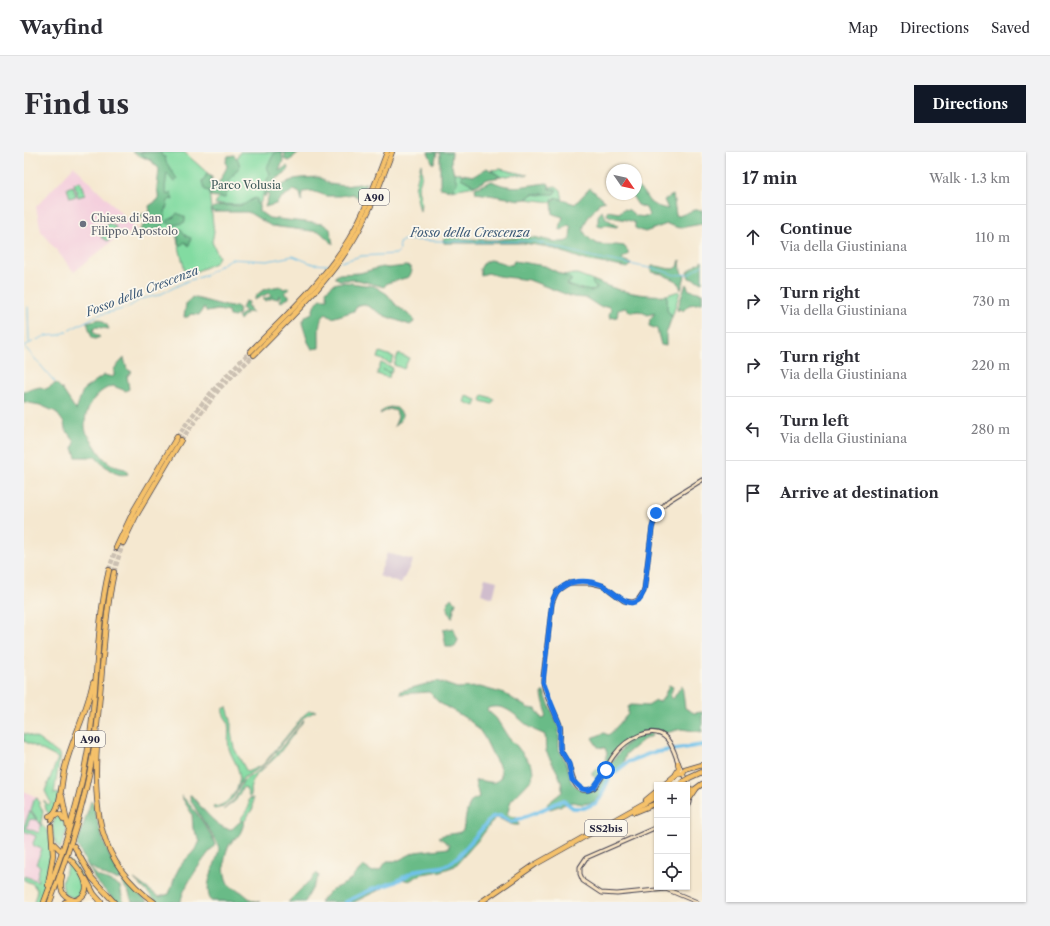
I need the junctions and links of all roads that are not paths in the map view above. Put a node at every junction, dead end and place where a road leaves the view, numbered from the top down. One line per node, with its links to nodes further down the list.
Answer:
1 (387, 152): 3 (highway, A90)
2 (392, 152): 3 (highway, A90)
3 (351, 239): 4 (highway, A90)
4 (252, 353)
5 (702, 480): 10 (street)
6 (123, 543): 7 (highway)
7 (116, 548)
8 (97, 663): 9 (highway, A90); 15 (highway); 38 (highway, A90)
9 (100, 692): 34 (highway, A90); 43 (highway)
10 (678, 762): 12 (highway); 14 (street); 16 (highway)
11 (702, 765): 12 (highway)
12 (688, 769): 14 (highway)
13 (702, 773): 18 (highway, bridge)
14 (683, 774): 16 (highway); 19 (street)
15 (63, 775): 15 (highway)
16 (676, 775): 17 (highway)
17 (668, 782)
18 (685, 782)
19 (686, 782)
20 (702, 784): 21 (highway)
21 (696, 788): 22 (highway); 24 (highway)
22 (690, 791)
23 (654, 794): 28 (highway)
24 (690, 797)
25 (654, 798): 28 (highway, SS2bis)
26 (654, 801): 28 (highway, SS2bis)
27 (654, 804): 28 (highway)
28 (636, 810): 35 (highway, SS2bis)
29 (49, 826): 31 (highway)
30 (654, 828): 46 (street)
31 (53, 843): 33 (highway); 38 (highway)
32 (74, 846): 42 (highway)
33 (60, 850)
34 (69, 857): 36 (highway); 37 (highway); 39 (highway, A90)
35 (538, 864): 44 (highway, SS2bis); 45 (highway, SS2bis)
36 (80, 872): 37 (highway); 41 (highway)
37 (73, 900): 40 (highway)
38 (43, 902)
39 (50, 902)
40 (65, 902)
41 (101, 902)
42 (114, 902)
43 (154, 902)
44 (481, 902)
45 (486, 902)
46 (697, 902)

